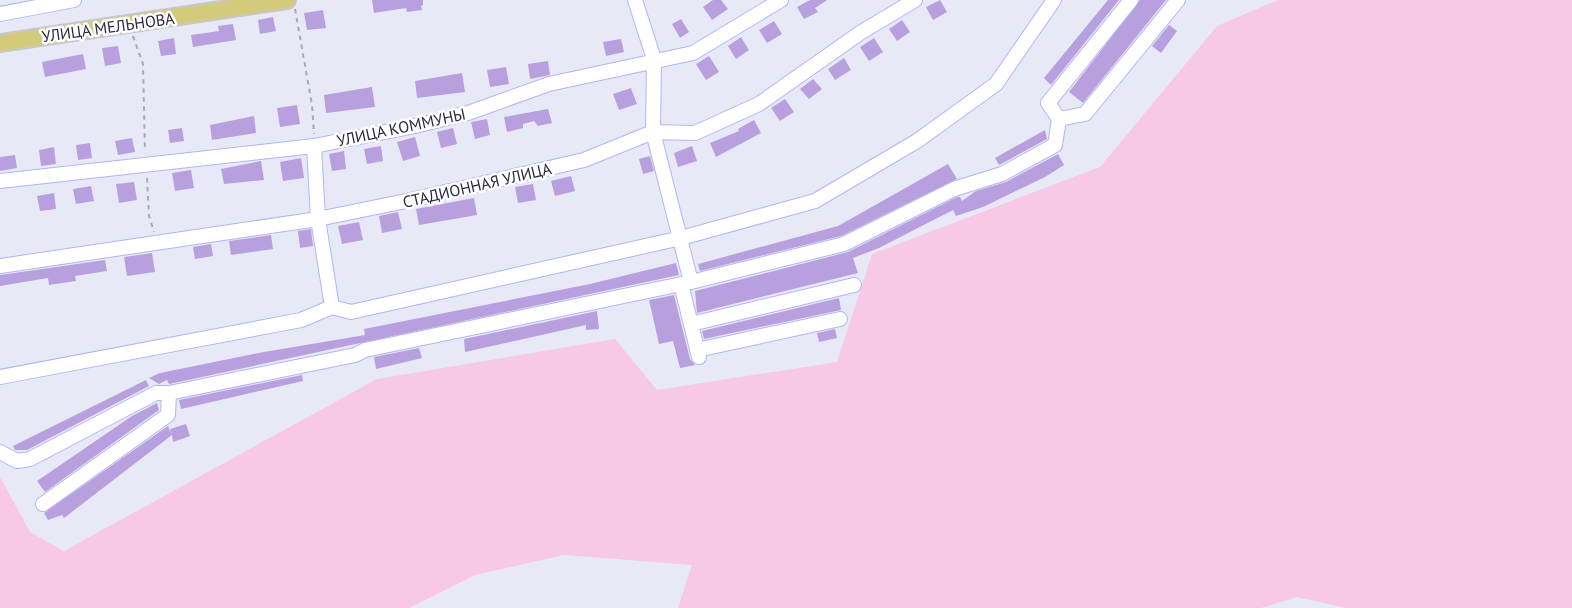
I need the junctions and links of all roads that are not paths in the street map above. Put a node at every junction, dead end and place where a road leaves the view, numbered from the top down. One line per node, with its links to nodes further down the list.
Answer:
1 (74, 0): 10 (street)
2 (287, 0): 9 (main road, УЛИЦА МЕЛЬНОВА)
3 (635, 0): 12 (street)
4 (781, 0): 12 (street, УЛИЦА КОММУНЫ)
5 (915, 0): 14 (street, СТАДИОННАЯ УЛИЦА)
6 (1054, 0): 18 (street)
7 (1131, 0): 13 (street)
8 (1178, 0): 13 (street)
9 (267, 2): 11 (main road, УЛИЦА МЕЛЬНОВА)
10 (0, 14)
11 (0, 43)
12 (654, 59): 14 (street); 15 (street, УЛИЦА КОММУНЫ)
13 (1059, 119): 20 (street)
14 (653, 132): 17 (street, СТАДИОННАЯ УЛИЦА); 18 (street)
15 (314, 146): 16 (street, УЛИЦА КОММУНЫ); 17 (street)
16 (0, 181)
17 (318, 219): 19 (street, СТАДИОННАЯ УЛИЦА); 22 (street)
18 (681, 238): 20 (street); 22 (street)
19 (0, 266)
20 (686, 283): 24 (street); 26 (street)
21 (854, 285): 24 (street)
22 (332, 307): 25 (street)
23 (840, 319): 24 (street)
24 (691, 324)
25 (0, 376)
26 (169, 393): 27 (street); 28 (street)
27 (0, 452)
28 (43, 504)

